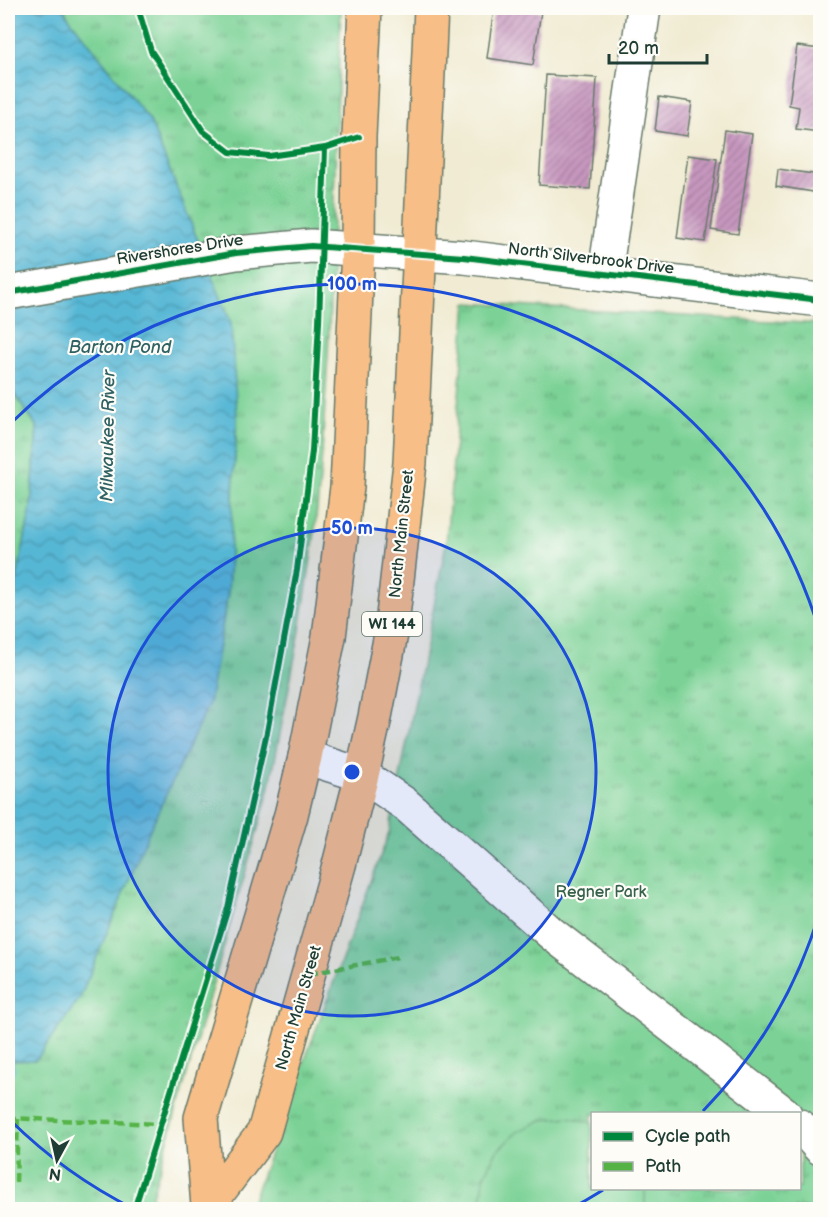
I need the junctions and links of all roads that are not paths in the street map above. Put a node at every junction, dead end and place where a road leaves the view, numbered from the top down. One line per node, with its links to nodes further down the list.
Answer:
1 (365, 8): 4 (main road, North Main Street / WI 144)
2 (431, 8): 5 (main road, North Main Street / WI 144)
3 (644, 8): 6 (street)
4 (358, 249): 5 (street, North Silverbrook Drive); 7 (street, Rivershores Drive); 9 (main road, North Main Street / WI 144)
5 (419, 254): 6 (street, North Silverbrook Drive); 10 (main road, North Main Street / WI 144)
6 (605, 274): 8 (street, North Silverbrook Drive)
7 (8, 293)
8 (820, 300)
9 (305, 758): 10 (street); 14 (main road, North Main Street / WI 144)
10 (362, 775): 11 (street); 14 (main road, North Main Street / WI 144)
11 (784, 1112)
12 (801, 1127): 13 (street)
13 (820, 1148)
14 (207, 1208)

